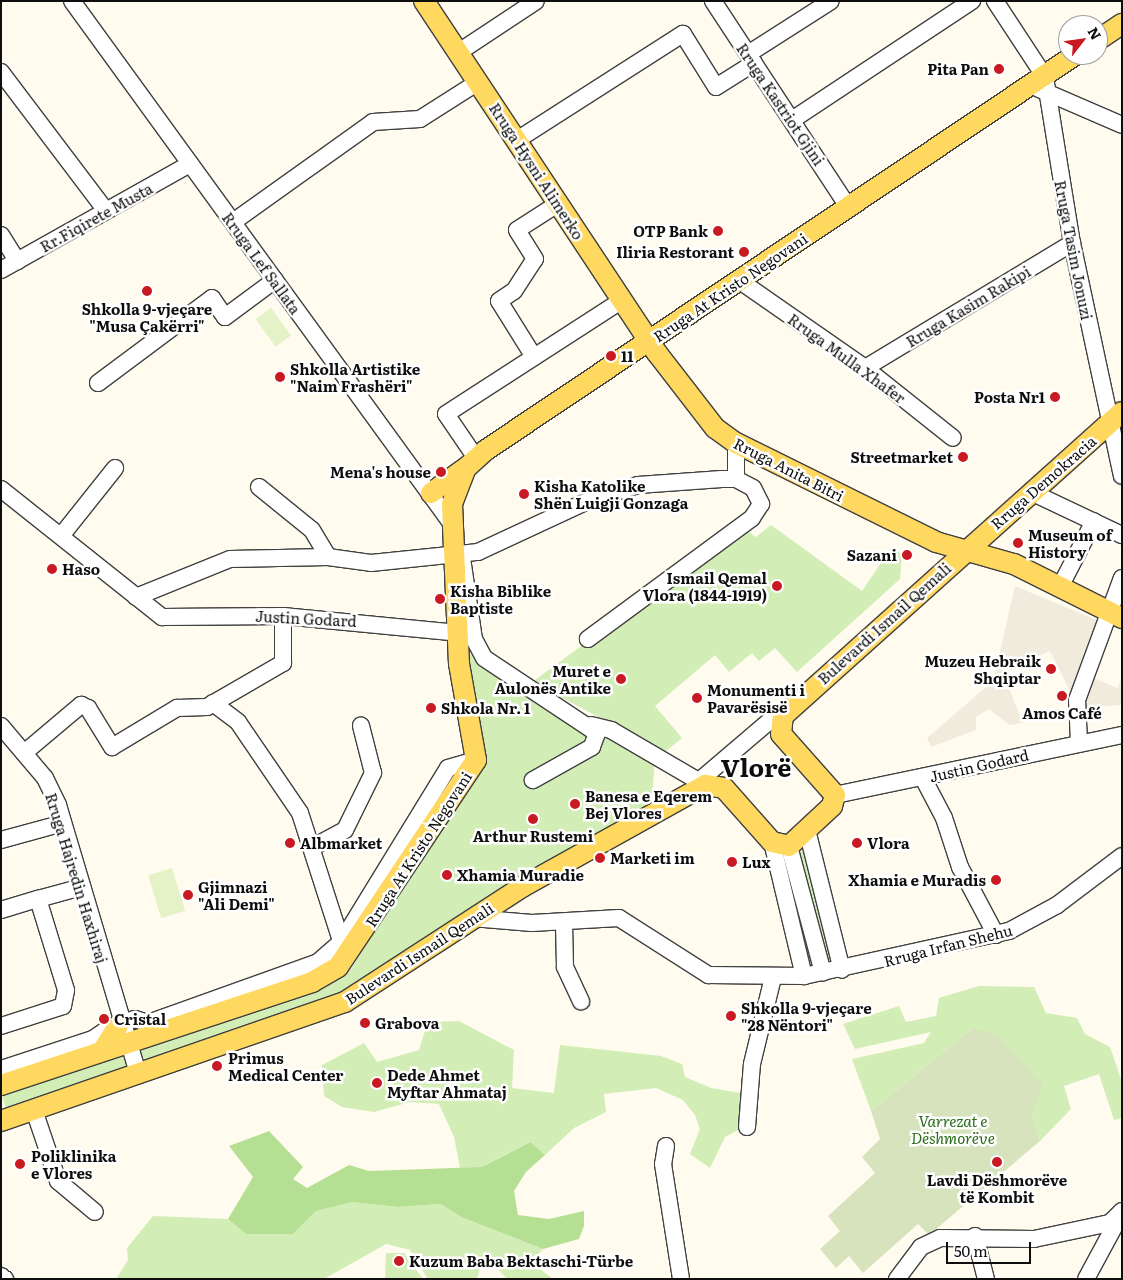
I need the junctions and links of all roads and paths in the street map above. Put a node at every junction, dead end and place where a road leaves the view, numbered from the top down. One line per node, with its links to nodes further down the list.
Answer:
1 (72, 1): 19 (street, Rruga Lef Sallata)
2 (424, 1): 10 (main road, Rruga Hysni Alimerko)
3 (536, 1): 10 (street)
4 (713, 1): 11 (street, Rruga Kastriot Gjini)
5 (830, 1): 11 (street)
6 (972, 1): 16 (street)
7 (995, 1): 15 (street)
8 (1122, 24): 9 (main road)
9 (1108, 33)
10 (459, 52): 14 (main road, Rruga Hysni Alimerko)
11 (751, 59): 16 (street, Rruga Kastriot Gjini); 18 (street)
12 (1064, 65): 15 (main road, Rruga At Kristo Negovani)
13 (1, 72): 22 (street)
14 (478, 82): 18 (main road, Rruga Hysni Alimerko); 23 (street)
15 (1041, 85): 17 (street); 21 (main road, Rruga At Kristo Negovani); 25 (street, Rruga Tasim Jonuzi)
16 (792, 120): 21 (street, Rruga Kastriot Gjini)
17 (1122, 124)
18 (518, 140): 20 (main road, Rruga Hysni Alimerko)
19 (190, 164): 22 (street, Rr.Fiqirete Musta); 23 (street, Rruga Lef Sallata)
20 (559, 203): 30 (main road, Rruga Hysni Alimerko); 32 (street)
21 (849, 208): 29 (main road, Rruga At Kristo Negovani)
22 (106, 211): 26 (street, Rr.Fiqirete Musta)
23 (233, 222): 28 (street, Rruga Lef Sallata)
24 (1, 235): 26 (street)
25 (1072, 243): 33 (street, Rruga Kasim Rakipi); 35 (street, Rruga Tasim Jonuzi)
26 (17, 261): 27 (street, Rr.Fiqirete Musta)
27 (1, 270)
28 (275, 280): 34 (street); 45 (street, Rruga Lef Sallata)
29 (740, 281): 31 (main road, Rruga At Kristo Negovani); 33 (street, Rruga Mulla Xhafer)
30 (622, 300): 31 (main road, Rruga Hysni Alimerko); 32 (street)
31 (649, 342): 37 (main road, Rruga Anita Bitri); 38 (main road, Rruga At Kristo Negovani)
32 (534, 357): 38 (street)
33 (865, 368): 36 (street, Rruga Mulla Xhafer)
34 (98, 383)
35 (1116, 417): 40 (street, Rruga Tasim Jonuzi); 44 (main road, Rruga Demokracia)
36 (952, 438)
37 (736, 443): 41 (street); 50 (main road, Rruga Anita Bitri)
38 (471, 463): 45 (main road); 47 (main road, Rruga At Kristo Negovani)
39 (115, 468): 49 (street)
40 (1122, 476)
41 (736, 479): 52 (street); 59 (street)
42 (259, 487): 51 (street)
43 (1, 488): 49 (street)
44 (1031, 492): 46 (street); 50 (main road, Rruga Demokracia)
45 (431, 493): 47 (street, Rruga Lef Sallata)
46 (1094, 521): 48 (street); 54 (street)
47 (453, 523): 52 (main road, Rruga At Kristo Negovani)
48 (1122, 535)
49 (61, 536): 55 (street)
50 (963, 551): 54 (main road, Rruga Anita Bitri); 61 (main road, Bulevardi Ismail Qemali)
51 (328, 557): 52 (street); 55 (street)
52 (458, 562): 58 (main road, Rruga At Kristo Negovani); 62 (street, Rruga At Kristo Negovani)
53 (1122, 578): 56 (street)
54 (1060, 587): 56 (main road, Rruga Anita Bitri)
55 (136, 597): 57 (street, Justin Godard)
56 (1115, 615): 66 (street)
57 (283, 616): 58 (street, Justin Godard); 60 (street)
58 (458, 633): 84 (main road, Rruga At Kristo Negovani)
59 (588, 639)
60 (213, 703): 67 (street); 76 (street)
61 (778, 717): 70 (street); 71 (main road)
62 (591, 725): 69 (street); 70 (street)
63 (1, 726): 67 (street, Rruga Hajredin Haxhiraj)
64 (361, 726): 76 (street)
65 (1122, 735): 66 (street, Justin Godard)
66 (1079, 742): 68 (street, Justin Godard)
67 (24, 753): 72 (street, Rruga Hajredin Haxhiraj)
68 (923, 778): 71 (street, Justin Godard); 83 (street)
69 (533, 780)
70 (702, 783): 75 (main road); 81 (main road, Bulevardi Ismail Qemali)
71 (836, 795): 73 (main road)
72 (63, 823): 74 (street); 78 (street, Rruga Hajredin Haxhiraj)
73 (807, 830): 75 (main road); 85 (street)
74 (1, 840)
75 (780, 844): 86 (street); 87 (street)
76 (313, 847): 84 (street)
77 (1122, 856): 83 (street, Rruga Irfan Shehu)
78 (82, 887): 79 (street); 91 (street, Rruga Hajredin Haxhiraj)
79 (38, 900): 80 (street); 90 (street)
80 (1, 910)
81 (472, 918): 82 (street, Rruga Irfan Shehu); 93 (main road, Bulevardi Ismail Qemali)
82 (564, 923): 88 (street, Rruga Irfan Shehu); 89 (street)
83 (996, 935): 85 (street, Rruga Irfan Shehu)
84 (344, 950): 91 (street); 91 (main road, Rruga At Kristo Negovani)
85 (842, 970): 86 (street, Rruga Irfan Shehu)
86 (823, 973): 87 (street, Rruga Irfan Shehu)
87 (804, 976): 88 (street, Rruga Irfan Shehu)
88 (773, 977): 97 (street)
89 (581, 1001)
90 (1, 1026)
91 (122, 1032): 92 (street); 93 (street, Rruga Hajredin Haxhiraj); 94 (main road)
92 (1, 1069)
93 (135, 1075): 95 (main road, Bulevardi Ismail Qemali)
94 (1, 1085)
95 (34, 1110): 96 (main road, Bulevardi Ismail Qemali); 99 (street)
96 (1, 1121)
97 (747, 1127)
98 (666, 1146): 104 (street)
99 (95, 1212)
100 (1115, 1225): 101 (street); 107 (street)
101 (975, 1236): 105 (street); 106 (street)
102 (1, 1276): 103 (street)
103 (4, 1279)
104 (681, 1279)
105 (897, 1279)
106 (986, 1279)
107 (1086, 1279)

